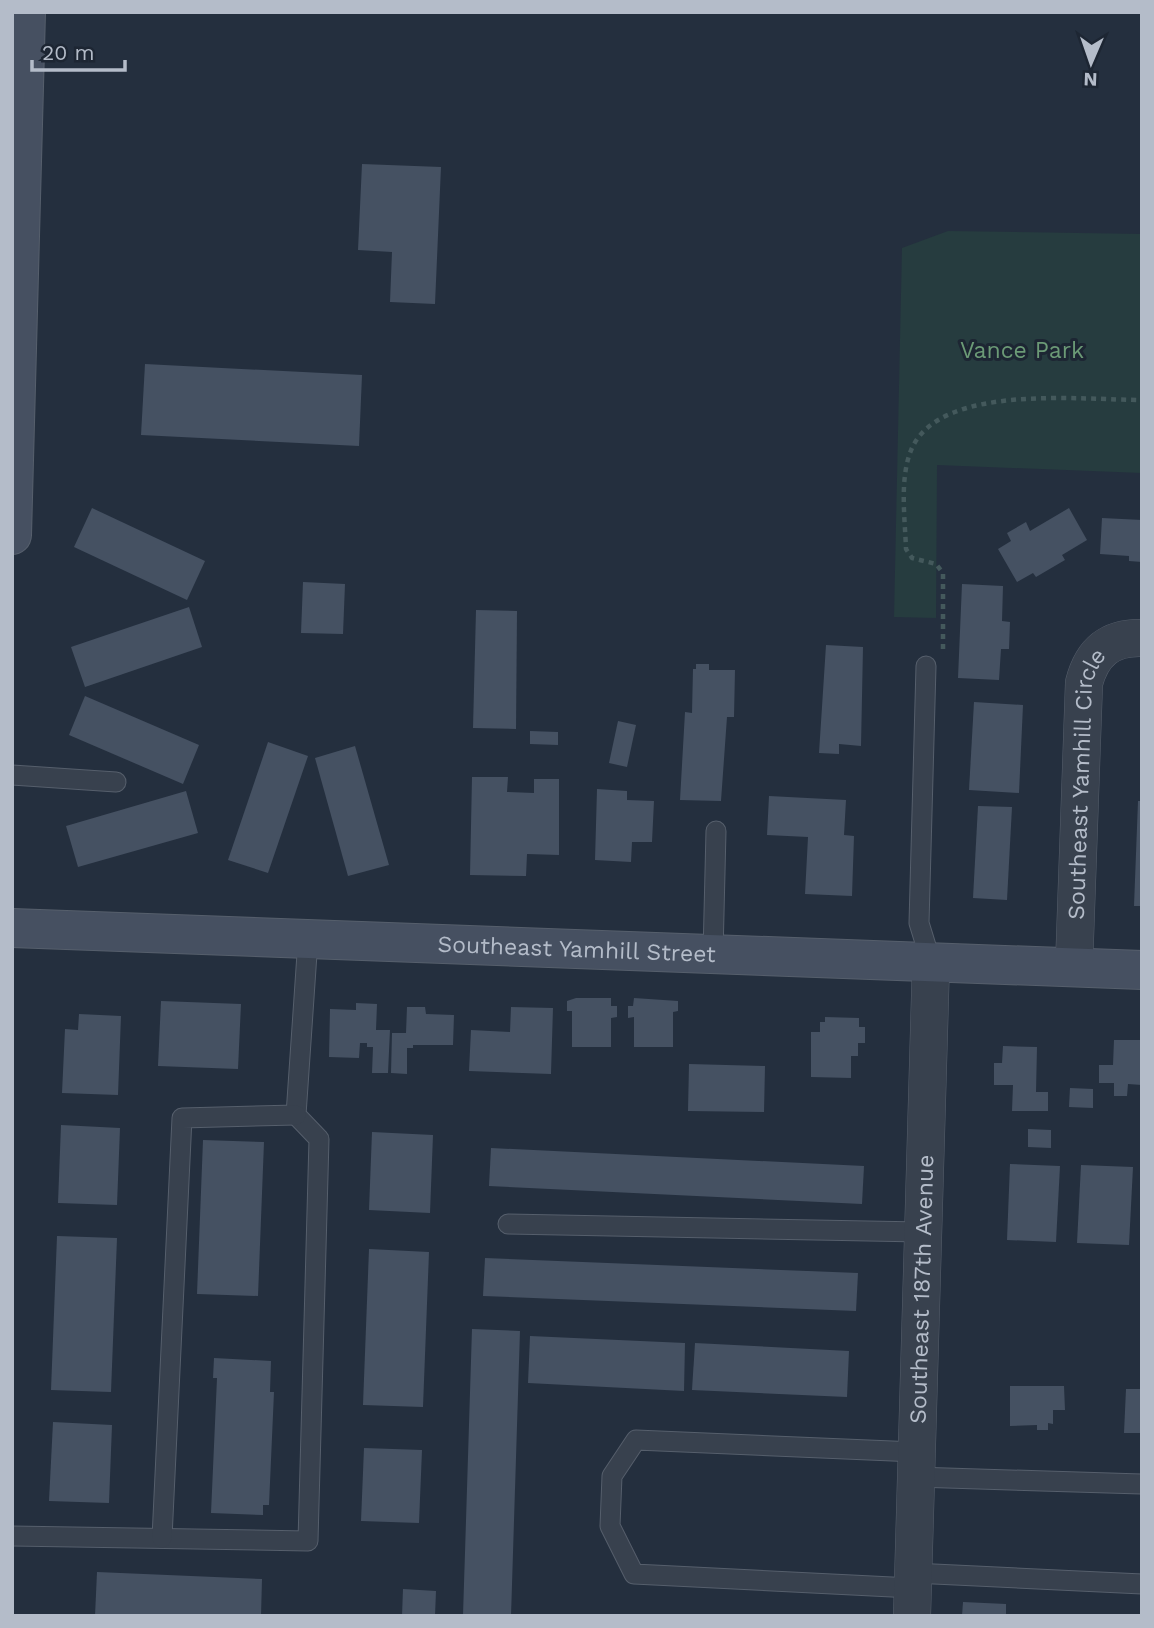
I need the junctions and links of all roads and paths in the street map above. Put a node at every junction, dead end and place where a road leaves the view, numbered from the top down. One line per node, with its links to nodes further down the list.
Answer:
1 (26, 12): 3 (street)
2 (1142, 400): 6 (path)
3 (12, 524): 4 (street)
4 (12, 535)
5 (1142, 638): 14 (street, Southeast Yamhill Circle)
6 (926, 666): 13 (lane)
7 (12, 775): 8 (lane)
8 (116, 782)
9 (716, 831): 12 (lane)
10 (12, 928): 11 (street, Southeast Yamhill Street)
11 (307, 939): 12 (street, Southeast Yamhill Street); 16 (lane)
12 (713, 954): 13 (street, Southeast Yamhill Street)
13 (931, 962): 14 (street, Southeast Yamhill Street); 18 (street, Southeast 187th Avenue)
14 (1074, 967): 15 (street, Southeast Yamhill Street)
15 (1142, 970)
16 (296, 1115): 22 (lane); 22 (lane)
17 (508, 1224): 18 (lane)
18 (921, 1232): 19 (street, Southeast 187th Avenue)
19 (915, 1465): 20 (lane); 24 (street, Southeast 187th Avenue); 24 (lane)
20 (1141, 1484)
21 (12, 1535): 22 (lane)
22 (162, 1538)
23 (1142, 1584): 24 (lane)
24 (912, 1592)

